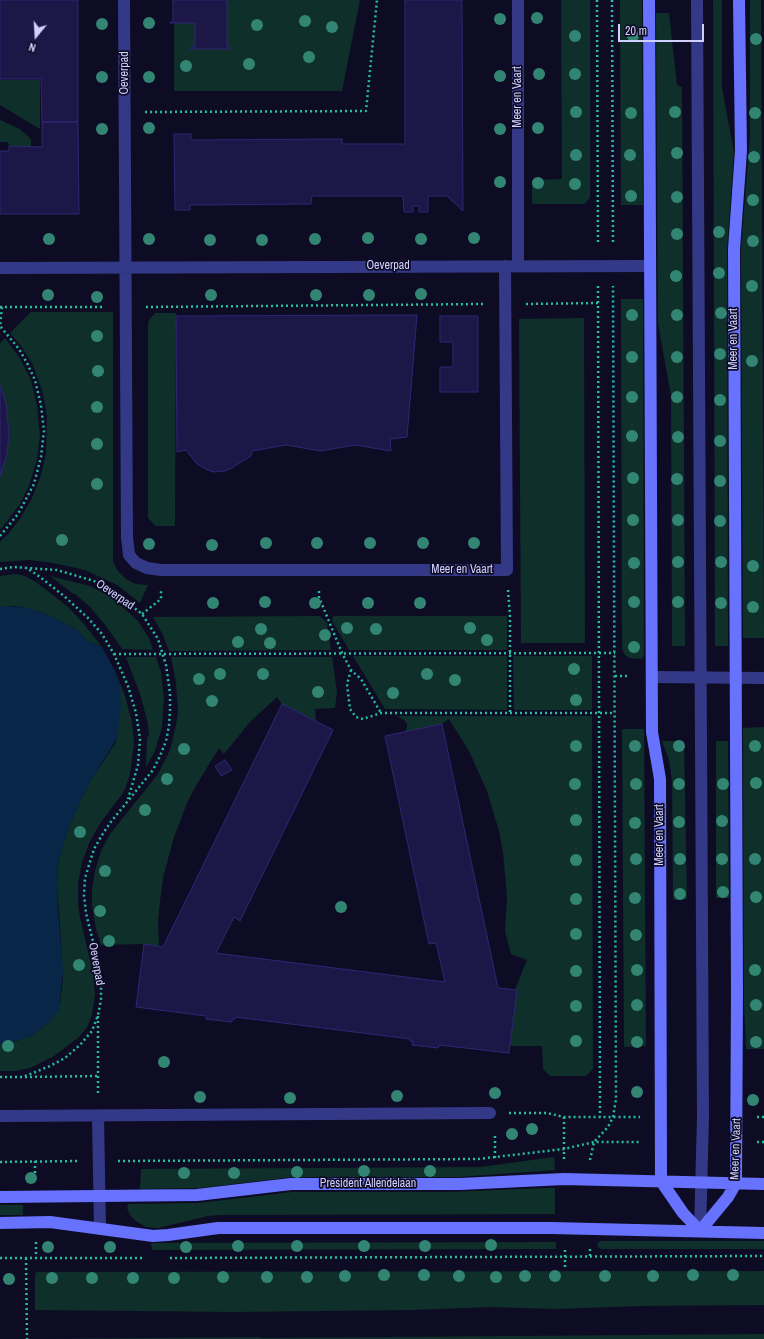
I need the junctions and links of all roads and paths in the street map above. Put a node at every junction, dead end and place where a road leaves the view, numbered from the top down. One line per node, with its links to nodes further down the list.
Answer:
1 (124, 0): 9 (street, Oeverpad)
2 (377, 0): 9 (path)
3 (518, 0): 11 (street, Meer en Vaart)
4 (597, 0): 12 (path)
5 (612, 0): 13 (path)
6 (649, 0): 14 (main road, Meer en Vaart)
7 (698, 0): 36 (street)
8 (739, 0): 37 (main road, Meer en Vaart)
9 (125, 112): 15 (street, Oeverpad)
10 (505, 266): 11 (street, Oeverpad); 15 (street, Oeverpad); 18 (street, Meer en Vaart)
11 (518, 266): 12 (street, Oeverpad)
12 (598, 266): 13 (street, Oeverpad); 17 (path)
13 (613, 266): 14 (street, Oeverpad); 30 (path)
14 (650, 266): 35 (main road, Meer en Vaart)
15 (125, 267): 16 (street, Oeverpad); 20 (street, Oeverpad)
16 (0, 268)
17 (598, 303): 18 (path); 33 (path)
18 (505, 304): 20 (path); 25 (street, Meer en Vaart)
19 (1, 307): 20 (path); 21 (path)
20 (125, 307): 24 (street, Oeverpad)
21 (0, 536)
22 (27, 568): 23 (path, Oeverpad); 27 (path, Oeverpad); 31 (path, Oeverpad)
23 (0, 569)
24 (161, 570): 26 (street, Meer en Vaart); 27 (path)
25 (507, 570): 26 (street, Meer en Vaart); 29 (path)
26 (319, 571): 28 (path)
27 (142, 614): 32 (path, Oeverpad)
28 (342, 653): 29 (path); 32 (path); 34 (path)
29 (510, 653): 33 (path); 40 (path)
30 (615, 653): 33 (path); 42 (path)
31 (114, 654): 32 (path); 43 (path, Oeverpad)
32 (162, 654): 43 (path, Oeverpad)
33 (599, 654): 41 (path)
34 (351, 670): 39 (path); 39 (path)
35 (652, 677): 36 (street); 58 (main road, Meer en Vaart)
36 (701, 677): 37 (street); 59 (street)
37 (735, 678): 38 (street); 60 (main road, Meer en Vaart)
38 (764, 678)
39 (381, 713): 40 (path)
40 (510, 713): 41 (path)
41 (600, 713): 42 (path); 52 (path)
42 (615, 713): 53 (path)
43 (127, 801): 44 (path, Oeverpad)
44 (98, 1015): 45 (path); 46 (path, Oeverpad)
45 (98, 1076): 46 (path); 51 (path)
46 (23, 1077): 47 (path, Oeverpad)
47 (0, 1078)
48 (503, 1113): 52 (path)
49 (490, 1114): 51 (street)
50 (0, 1116): 51 (street)
51 (98, 1116): 55 (street)
52 (600, 1117): 53 (path)
53 (613, 1117): 54 (path)
54 (594, 1142): 55 (path); 57 (path)
55 (99, 1161): 56 (path); 62 (street)
56 (0, 1162)
57 (590, 1179): 58 (main road, President Allendelaan); 62 (main road, President Allendelaan)
58 (661, 1181): 59 (main road, President Allendelaan); 67 (main road)
59 (701, 1182): 60 (main road, President Allendelaan); 67 (street)
60 (736, 1183): 61 (main road, President Allendelaan); 67 (main road, Meer en Vaart)
61 (764, 1184)
62 (99, 1196): 63 (main road, President Allendelaan); 65 (street)
63 (0, 1197)
64 (0, 1223): 65 (main road)
65 (100, 1229): 66 (main road)
66 (590, 1229): 67 (main road); 70 (path)
67 (700, 1231): 68 (main road)
68 (764, 1233)
69 (764, 1256): 70 (path)
70 (590, 1257): 74 (path)
71 (0, 1258): 72 (path)
72 (26, 1258): 73 (path); 75 (path)
73 (147, 1258)
74 (162, 1258)
75 (27, 1339)

